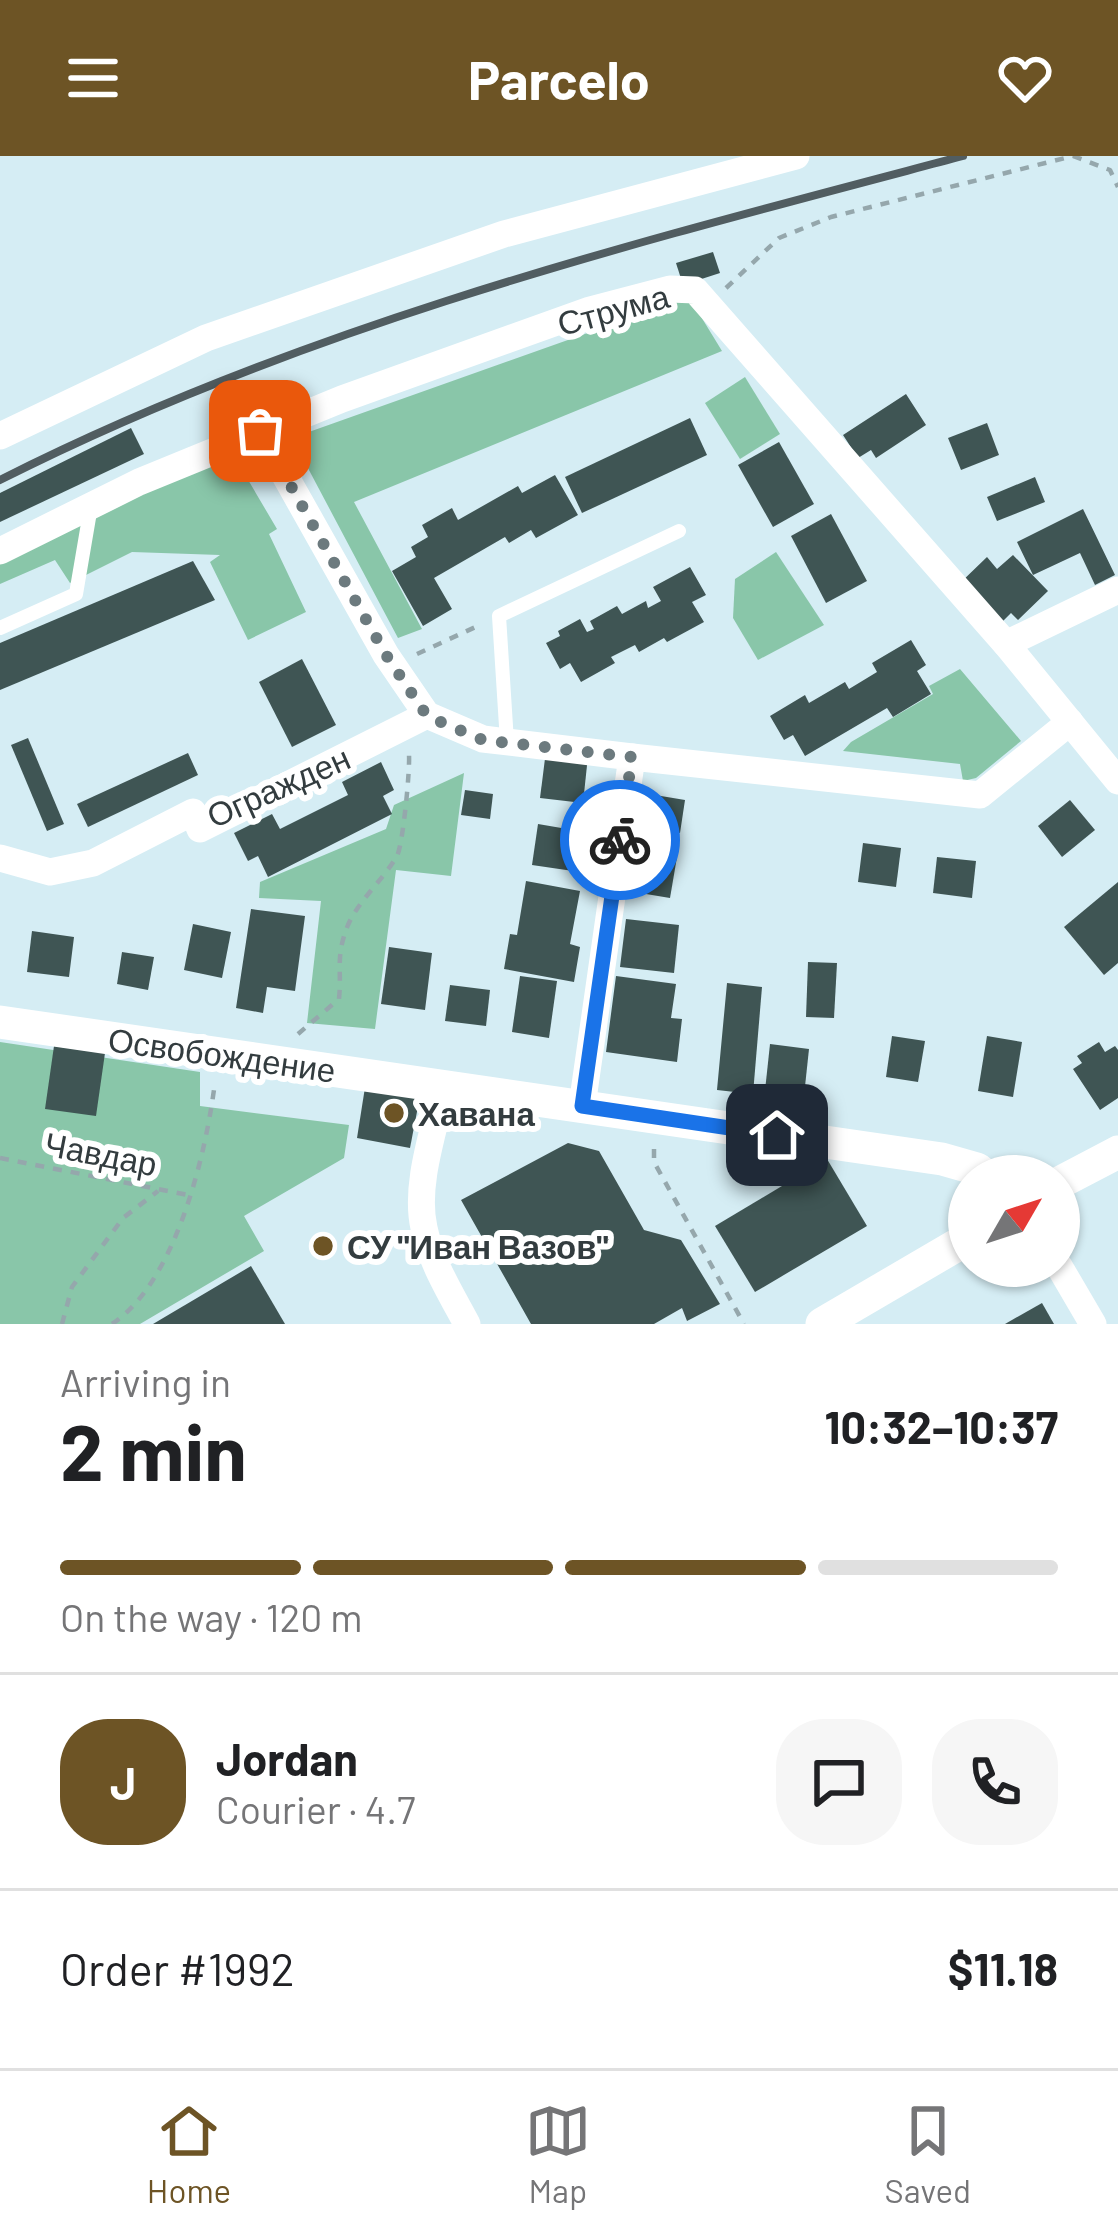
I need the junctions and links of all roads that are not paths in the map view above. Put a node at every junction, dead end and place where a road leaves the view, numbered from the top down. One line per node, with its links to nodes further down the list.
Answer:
1 (796, 156): 3 (street)
2 (260, 431): 4 (street, Струма); 9 (street, Струма); 10 (street)
3 (0, 436)
4 (92, 506): 6 (street, Струма); 8 (lane)
5 (679, 531): 12 (lane)
6 (0, 551)
7 (1118, 590): 9 (street)
8 (0, 628)
9 (1006, 644): 11 (street, Струма)
10 (427, 716): 12 (street); 15 (street, Огражден)
11 (1070, 722): 13 (street); 14 (street, Струма)
12 (507, 742): 13 (street)
13 (632, 757): 18 (street)
14 (1118, 781)
15 (0, 858)
16 (0, 1022): 17 (street, Освобождение)
17 (444, 1085): 18 (street, Освобождение); 24 (street)
18 (582, 1106): 20 (street, Освобождение)
19 (1118, 1152): 21 (street)
20 (948, 1161)
21 (1080, 1173)
22 (948, 1250): 25 (street)
23 (1072, 1287): 26 (street)
24 (467, 1324)
25 (822, 1324)
26 (1094, 1324)

